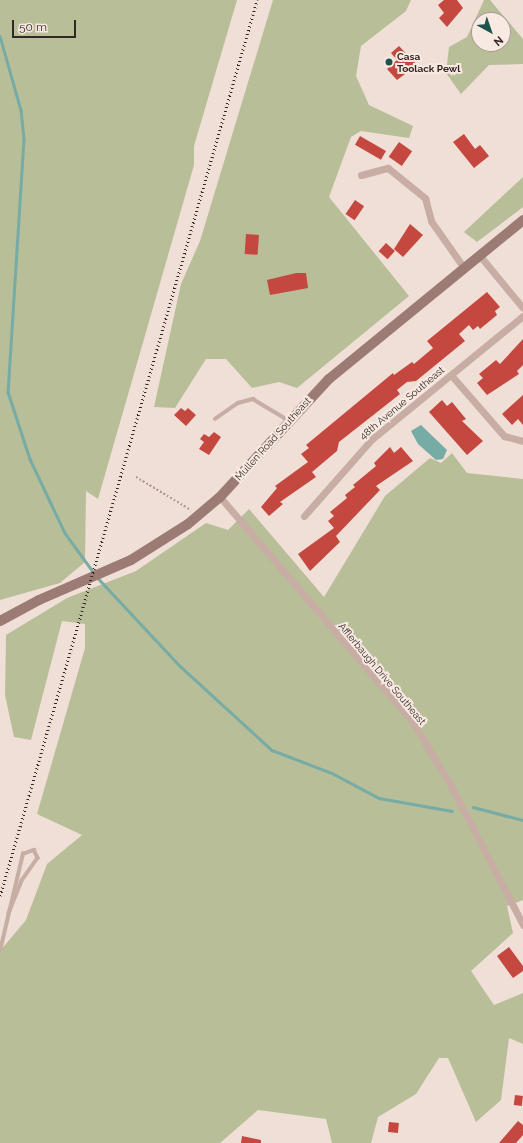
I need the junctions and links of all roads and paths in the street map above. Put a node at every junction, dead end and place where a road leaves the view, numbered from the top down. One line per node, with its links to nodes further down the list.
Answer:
1 (361, 175): 4 (street)
2 (523, 220): 3 (street, Mullen Road Southeast)
3 (480, 256): 4 (street, Mullen Road Southeast); 5 (street)
4 (464, 268): 9 (street, Mullen Road Southeast)
5 (523, 308)
6 (523, 316): 7 (street, 48th Avenue Southeast)
7 (451, 375): 10 (street); 14 (street, 48th Avenue Southeast)
8 (215, 419): 9 (lane)
9 (288, 420): 12 (street, Mullen Road Southeast)
10 (523, 441)
11 (136, 477): 13 (path)
12 (220, 497): 13 (street, Mullen Road Southeast); 17 (street, Afflerbaugh Drive Southeast)
13 (198, 516): 15 (street, Mullen Road Southeast)
14 (304, 516)
15 (0, 621)
16 (9, 914): 16 (lane); 18 (lane)
17 (523, 925)
18 (0, 951)

